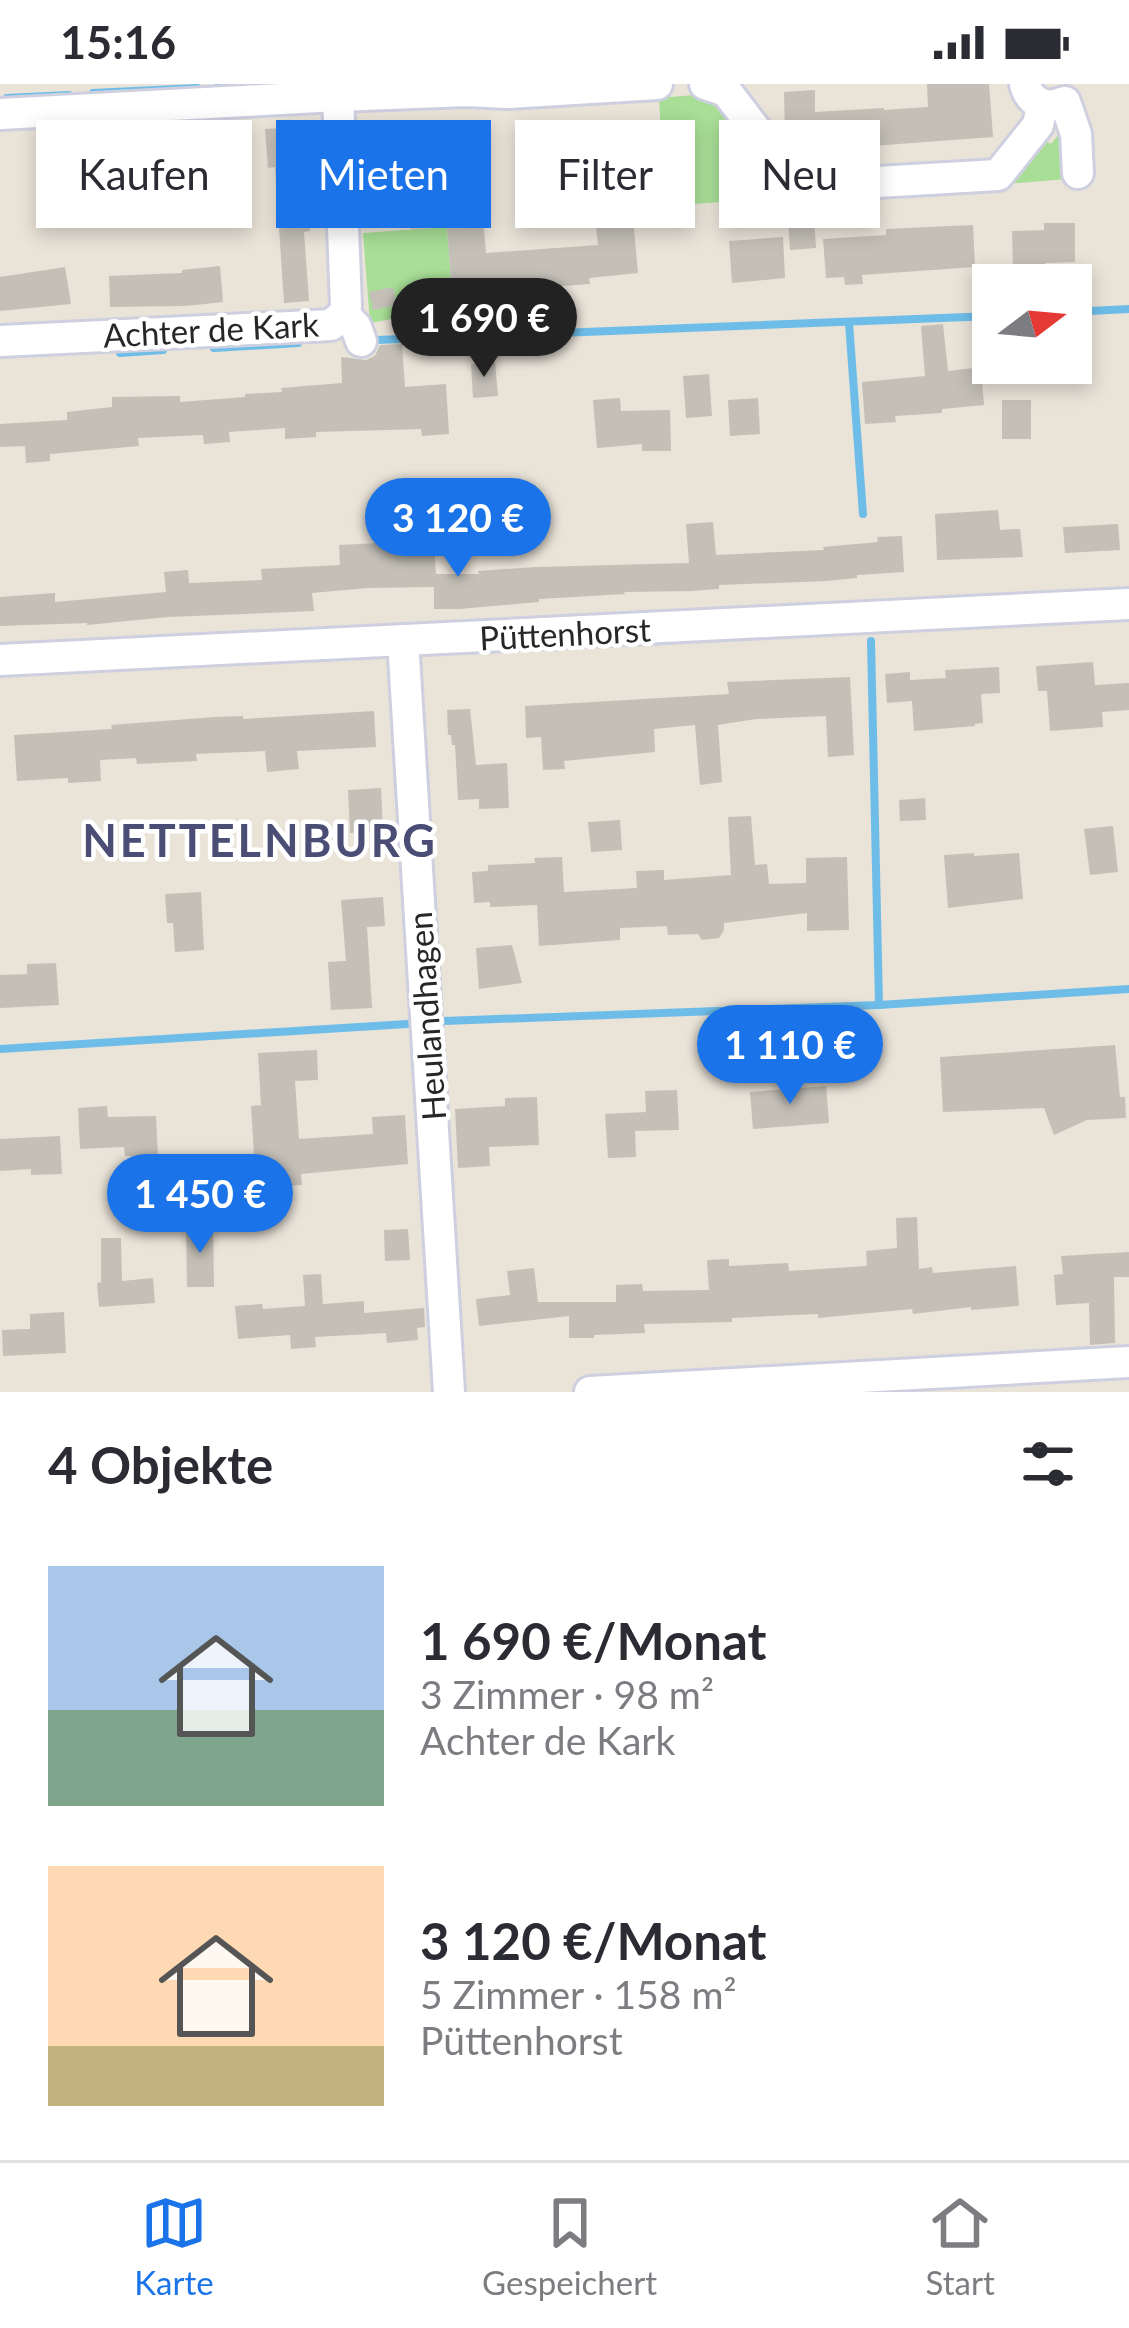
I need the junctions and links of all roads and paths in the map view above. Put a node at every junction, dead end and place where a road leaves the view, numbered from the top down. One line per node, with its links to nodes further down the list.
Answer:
1 (657, 84): 3 (street)
2 (705, 84): 4 (street)
3 (466, 87): 5 (street)
4 (1051, 94): 7 (street)
5 (338, 96): 6 (street); 8 (street, Achter de Kark)
6 (0, 114)
7 (1078, 172)
8 (0, 341)
9 (1129, 604): 10 (street, Püttenhorst)
10 (403, 640): 11 (street, Püttenhorst); 13 (street, Heulandhagen)
11 (0, 660)
12 (1129, 1362): 14 (street)
13 (449, 1392)
14 (590, 1392)

